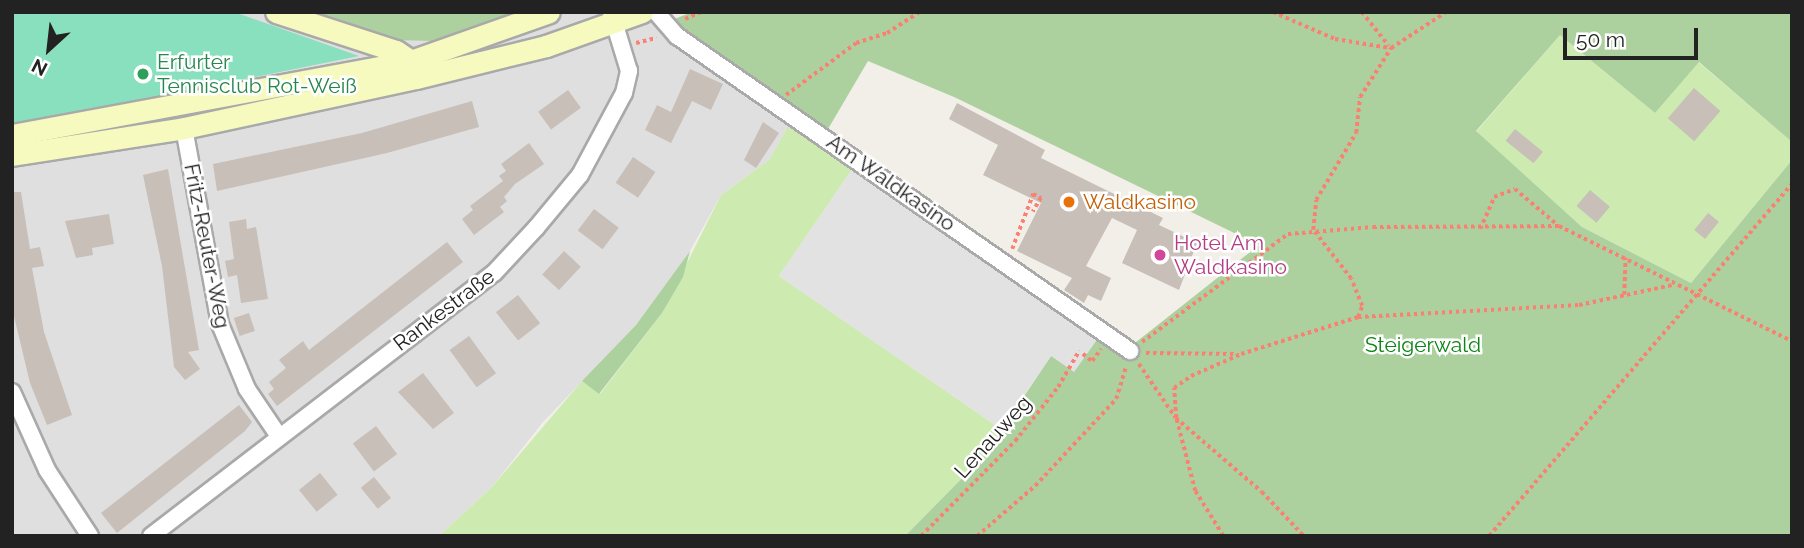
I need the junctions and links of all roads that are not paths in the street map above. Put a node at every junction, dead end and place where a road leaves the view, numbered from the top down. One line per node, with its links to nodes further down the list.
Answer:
1 (276, 12): 6 (main road)
2 (550, 12): 6 (main road)
3 (642, 12): 5 (main road)
4 (656, 12): 10 (street, Am Waldkasino)
5 (612, 17): 6 (main road); 12 (street, Rankestraße)
6 (413, 70): 7 (main road); 8 (main road)
7 (184, 128): 9 (main road); 12 (street, Fritz-Reuter-Weg)
8 (12, 135)
9 (12, 155)
10 (1130, 351)
11 (12, 391): 13 (street)
12 (278, 435): 14 (street, Rankestraße)
13 (90, 536)
14 (151, 536)

